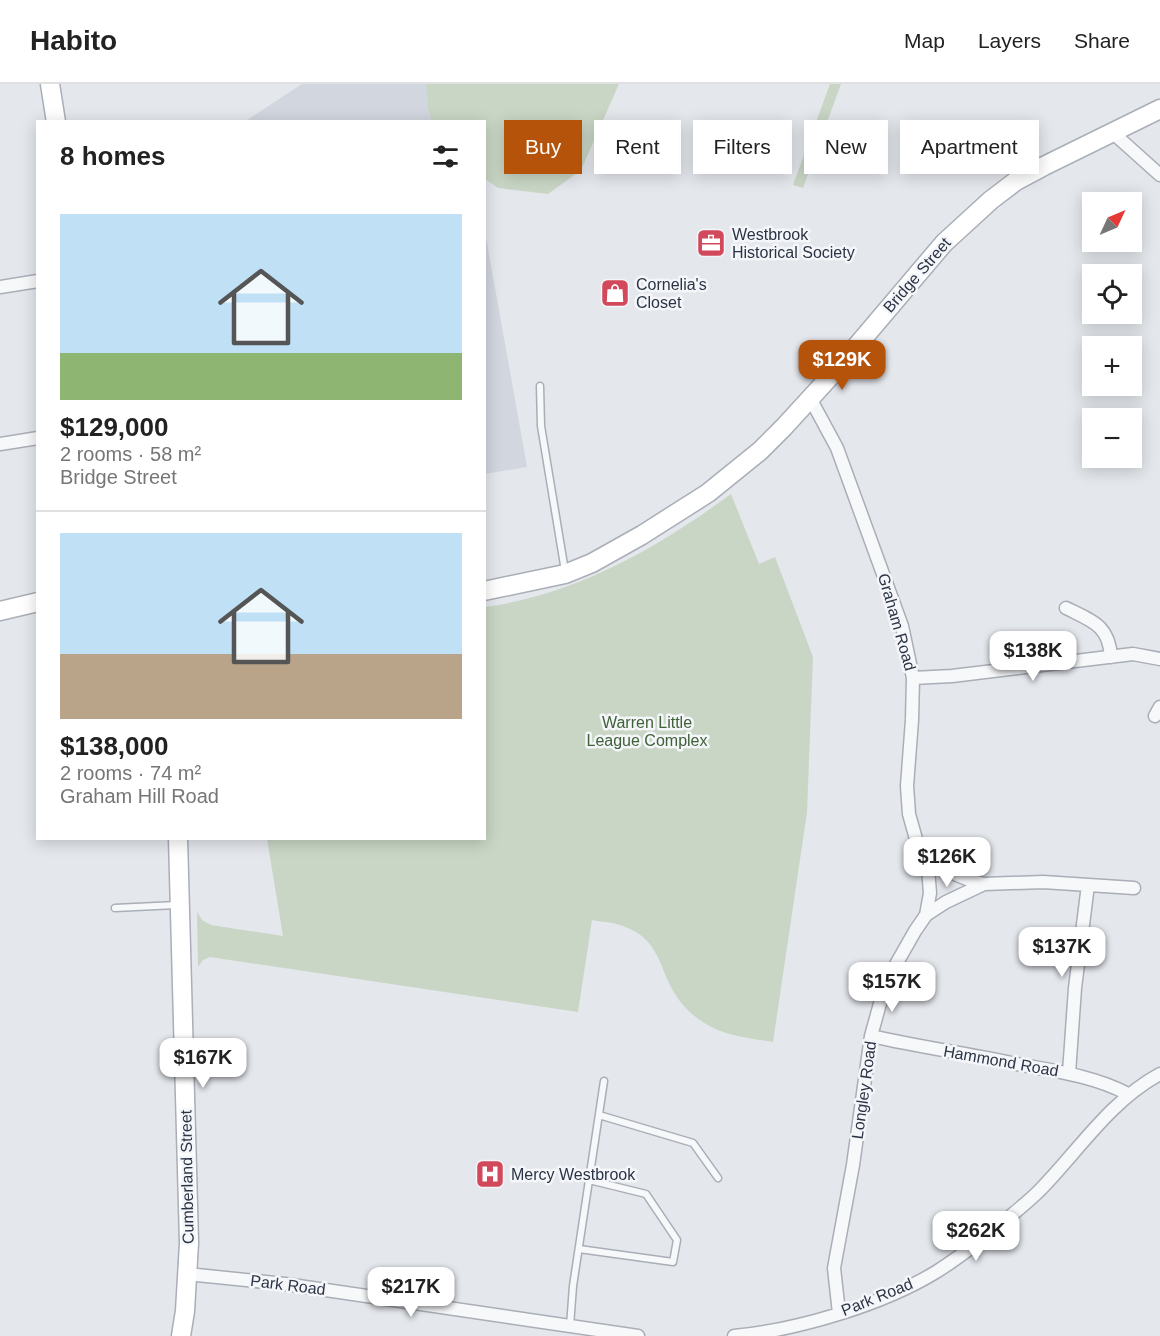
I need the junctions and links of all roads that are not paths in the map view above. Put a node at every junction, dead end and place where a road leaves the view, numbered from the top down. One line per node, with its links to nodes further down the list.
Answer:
1 (50, 84): 3 (street)
2 (1160, 109): 4 (street, Bridge Street)
3 (56, 120)
4 (1112, 132): 5 (street); 9 (street, Bridge Street)
5 (1160, 175)
6 (36, 280): 7 (street)
7 (0, 287)
8 (540, 386): 12 (lane)
9 (810, 398): 12 (street, Bridge Street); 19 (street, Graham Road)
10 (36, 438): 11 (street)
11 (0, 444)
12 (565, 574): 13 (street, Bridge Street)
13 (486, 591)
14 (36, 602): 16 (street)
15 (1066, 608): 17 (street)
16 (0, 611)
17 (1111, 657): 18 (street); 19 (street)
18 (1160, 659)
19 (913, 678): 21 (street, Graham Road)
20 (178, 840): 25 (street, Cumberland Street)
21 (927, 856): 22 (street, Graham Road); 27 (street, Graham Road)
22 (984, 884): 23 (street, Longley Road); 27 (street, Longley Road)
23 (1088, 885): 24 (street, Longley Road); 29 (street)
24 (1134, 888)
25 (180, 905): 26 (lane); 37 (street, Cumberland Street)
26 (114, 908)
27 (926, 915): 28 (street, Longley Road)
28 (871, 1036): 29 (street, Hammond Road); 38 (street, Longley Road)
29 (1069, 1073): 32 (street, Hammond Road)
30 (1160, 1074): 32 (street, Park Road)
31 (604, 1081): 33 (lane)
32 (1128, 1094): 38 (street, Park Road)
33 (598, 1115): 34 (lane); 35 (lane)
34 (718, 1178)
35 (589, 1180): 36 (lane); 36 (lane)
36 (579, 1249): 39 (lane)
37 (187, 1274): 39 (street, Park Road); 40 (street, Cumberland Street)
38 (839, 1313): 42 (street, Park Road)
39 (570, 1326): 41 (street, Park Road)
40 (181, 1336)
41 (638, 1336)
42 (734, 1336)

